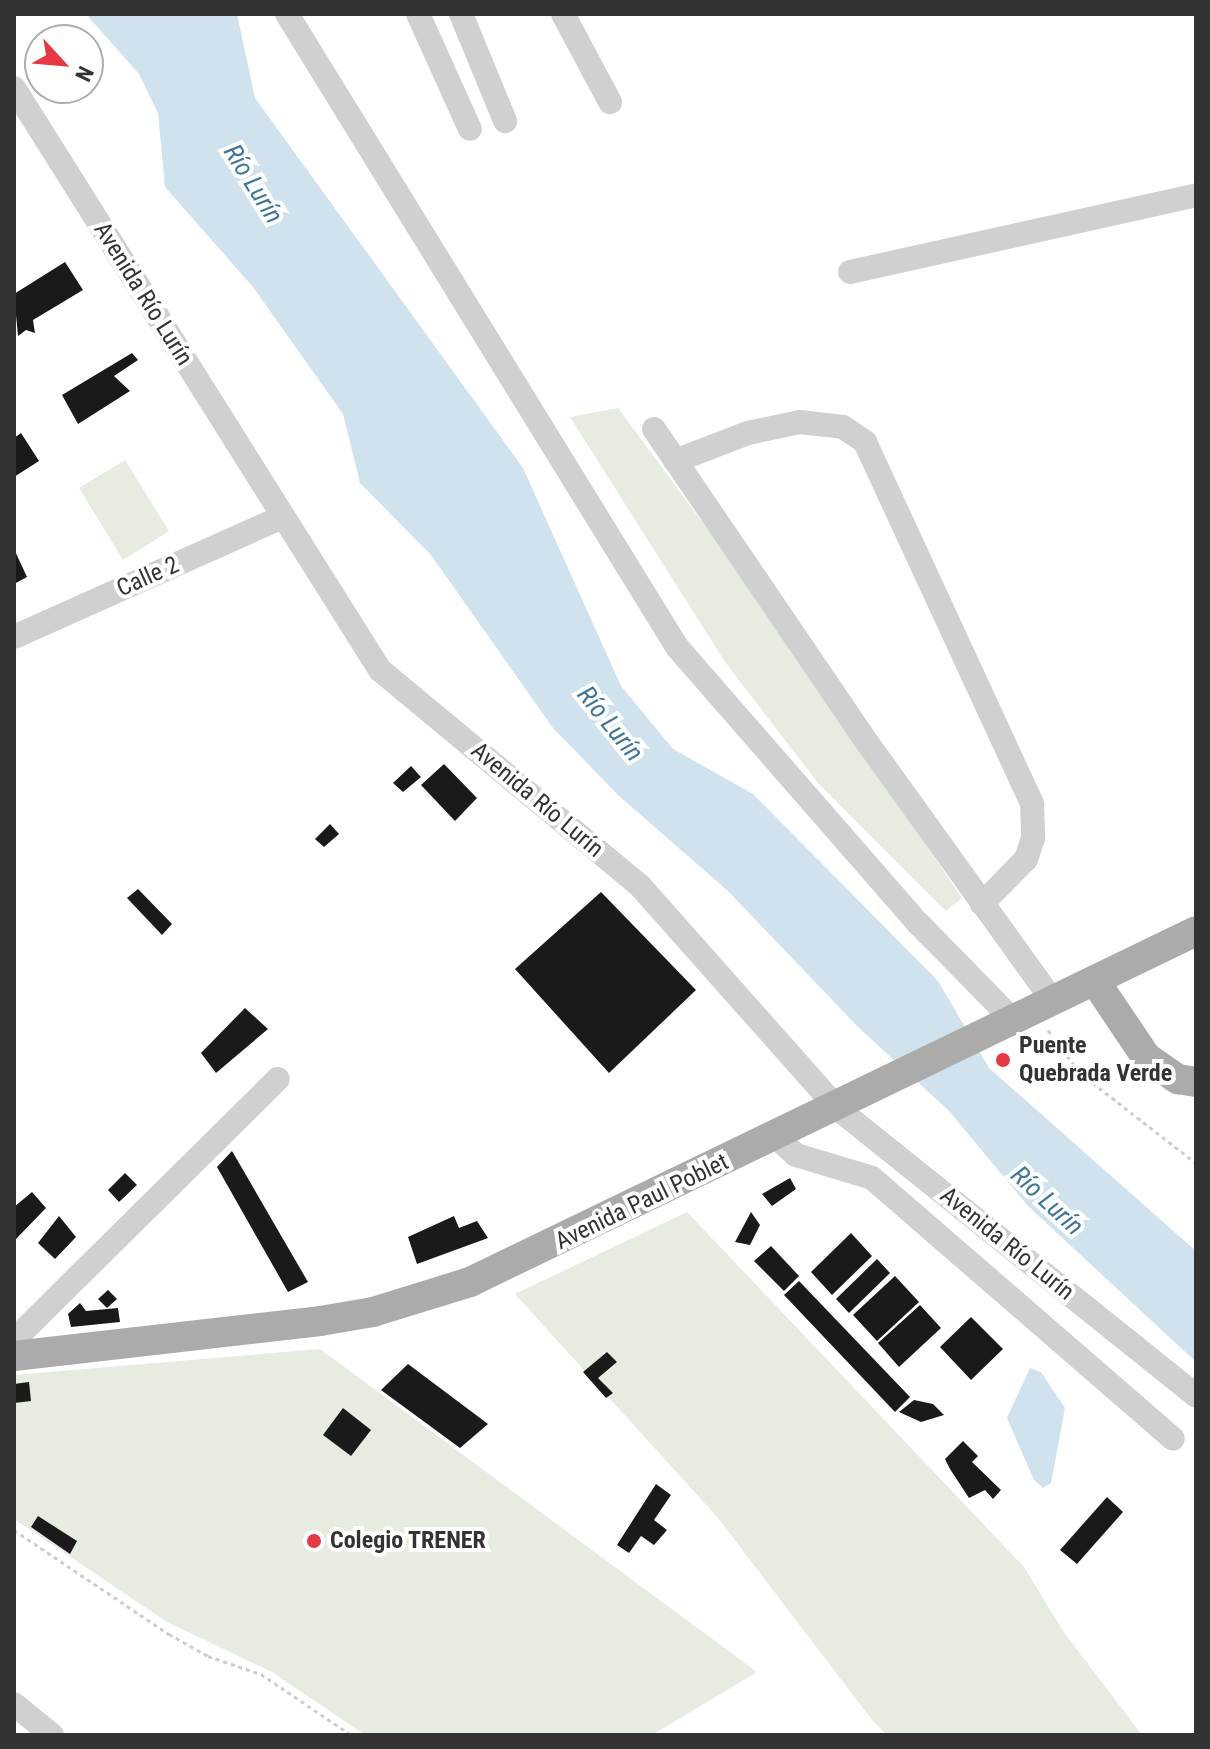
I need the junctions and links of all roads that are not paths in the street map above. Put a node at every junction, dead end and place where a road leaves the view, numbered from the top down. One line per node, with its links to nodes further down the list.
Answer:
1 (287, 14): 18 (street)
2 (418, 14): 8 (street)
3 (461, 14): 7 (street)
4 (563, 14): 6 (street)
5 (14, 88): 13 (street, Avenida Río Lurín)
6 (610, 102)
7 (505, 121)
8 (470, 129)
9 (1196, 195): 10 (street)
10 (850, 272)
11 (654, 429): 12 (street)
12 (675, 461): 15 (street); 15 (street)
13 (282, 517): 14 (street, Calle 2); 21 (street, Avenida Río Lurín)
14 (14, 637)
15 (982, 904): 18 (street)
16 (1196, 931): 17 (main road, Avenida Paul Poblet)
17 (1095, 981): 18 (main road, Avenida Paul Poblet); 20 (main road)
18 (1024, 1016): 21 (main road, Avenida Paul Poblet)
19 (278, 1079): 23 (street)
20 (1196, 1082)
21 (847, 1103): 22 (main road, Avenida Paul Poblet); 25 (street, Avenida Río Lurín)
22 (776, 1137): 24 (main road, Avenida Paul Poblet); 26 (street)
23 (14, 1340)
24 (14, 1356)
25 (1196, 1396)
26 (1173, 1439)
27 (14, 1704): 28 (street)
28 (52, 1735)

